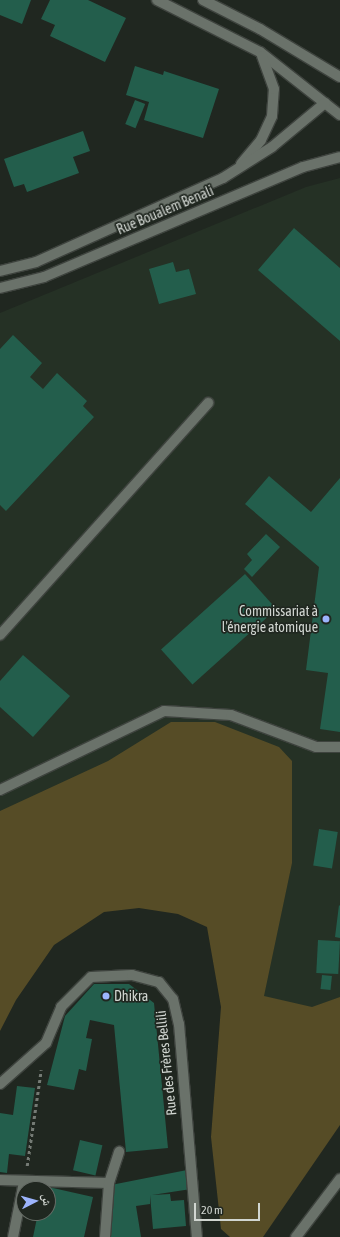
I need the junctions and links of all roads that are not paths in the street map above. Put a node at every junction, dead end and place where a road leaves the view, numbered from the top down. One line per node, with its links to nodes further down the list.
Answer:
1 (157, 0): 3 (street)
2 (203, 0): 4 (street)
3 (260, 52): 5 (street); 8 (street)
4 (340, 77)
5 (325, 103): 6 (street); 8 (street)
6 (340, 115)
7 (340, 157): 10 (street, Rue Boualem Benali)
8 (236, 171): 9 (street)
9 (0, 271)
10 (0, 288)
11 (208, 403): 12 (street)
12 (0, 635)
13 (340, 747): 14 (street)
14 (0, 790)
15 (0, 1084): 25 (street, Rue des Frères Bellili)
16 (119, 1152): 21 (street)
17 (340, 1179): 26 (street)
18 (0, 1180): 19 (street)
19 (16, 1181)
20 (56, 1182): 21 (street)
21 (108, 1183): 24 (street)
22 (16, 1221): 23 (street)
23 (13, 1237)
24 (105, 1237)
25 (196, 1237)
26 (296, 1237)

